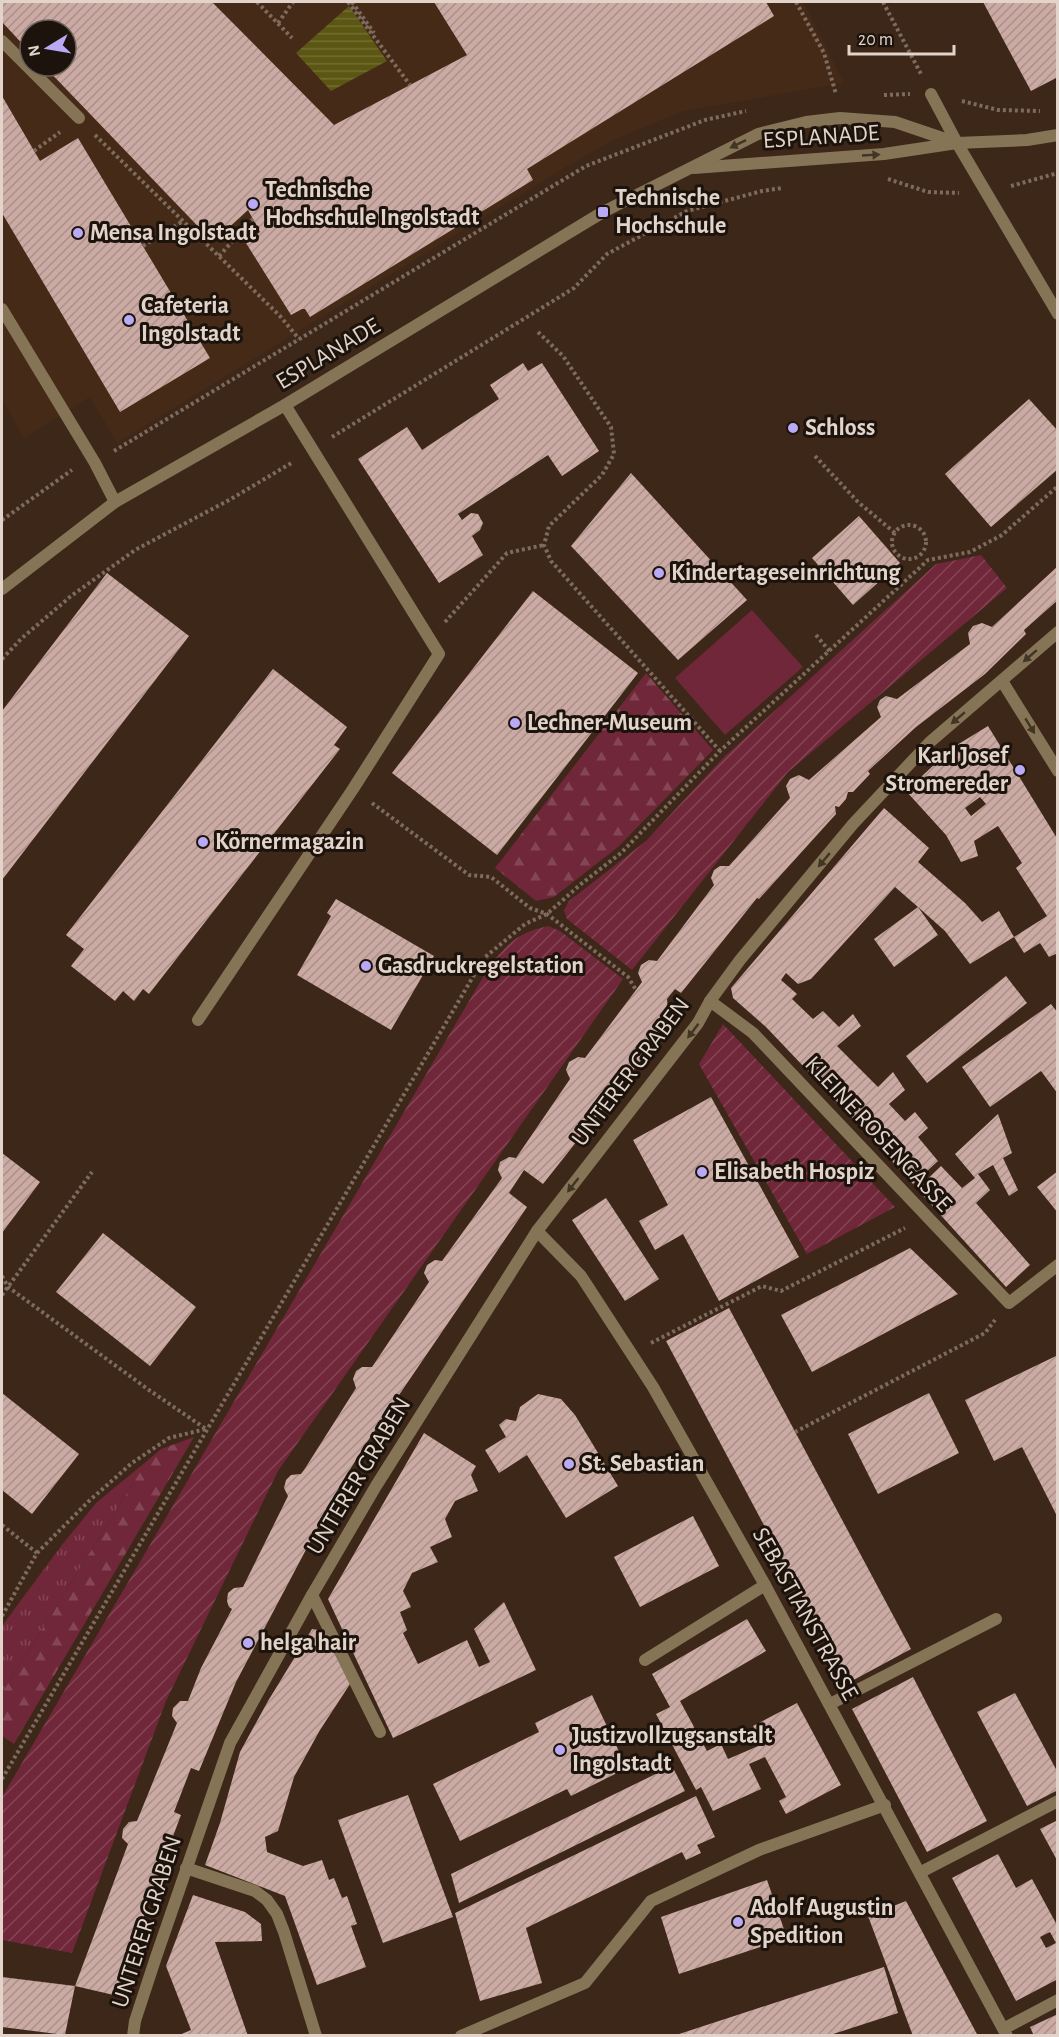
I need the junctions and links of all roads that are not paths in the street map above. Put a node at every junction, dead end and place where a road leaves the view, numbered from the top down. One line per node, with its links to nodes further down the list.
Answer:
1 (2, 41): 3 (street)
2 (931, 94): 5 (street)
3 (79, 118)
4 (1058, 135): 5 (street)
5 (957, 143): 6 (street, ESPLANADE, one-way to 5); 6 (street, ESPLANADE, one-way to 6); 8 (street)
6 (687, 169): 9 (street, ESPLANADE)
7 (2, 309): 10 (street)
8 (1058, 314)
9 (285, 405): 10 (street, ESPLANADE); 16 (street)
10 (115, 502): 11 (street, ESPLANADE)
11 (2, 589)
12 (1058, 632): 13 (street, UNTERER GRABEN, one-way to 13)
13 (1002, 681): 14 (street, one-way to 14); 15 (street, UNTERER GRABEN, one-way to 15)
14 (1058, 771)
15 (710, 1001): 17 (street, UNTERER GRABEN, one-way to 17); 18 (street, KLEINE ROSENGASSE)
16 (198, 1020)
17 (537, 1231): 19 (street, SEBASTIANSTRASSE); 20 (street, UNTERER GRABEN)
18 (1058, 1265)
19 (765, 1585): 22 (street); 23 (street, SEBASTIANSTRASSE)
20 (312, 1595): 24 (street); 27 (street, UNTERER GRABEN)
21 (996, 1619): 23 (street)
22 (645, 1660)
23 (830, 1704): 26 (street, SEBASTIANSTRASSE)
24 (380, 1732)
25 (1058, 1801): 28 (street)
26 (885, 1805): 28 (street, SEBASTIANSTRASSE); 33 (street)
27 (186, 1868): 31 (street, UNTERER GRABEN); 32 (street)
28 (921, 1872): 30 (street, SEBASTIANSTRASSE)
29 (1058, 2000): 30 (street)
30 (1006, 2032)
31 (133, 2036)
32 (316, 2036)
33 (461, 2036)

